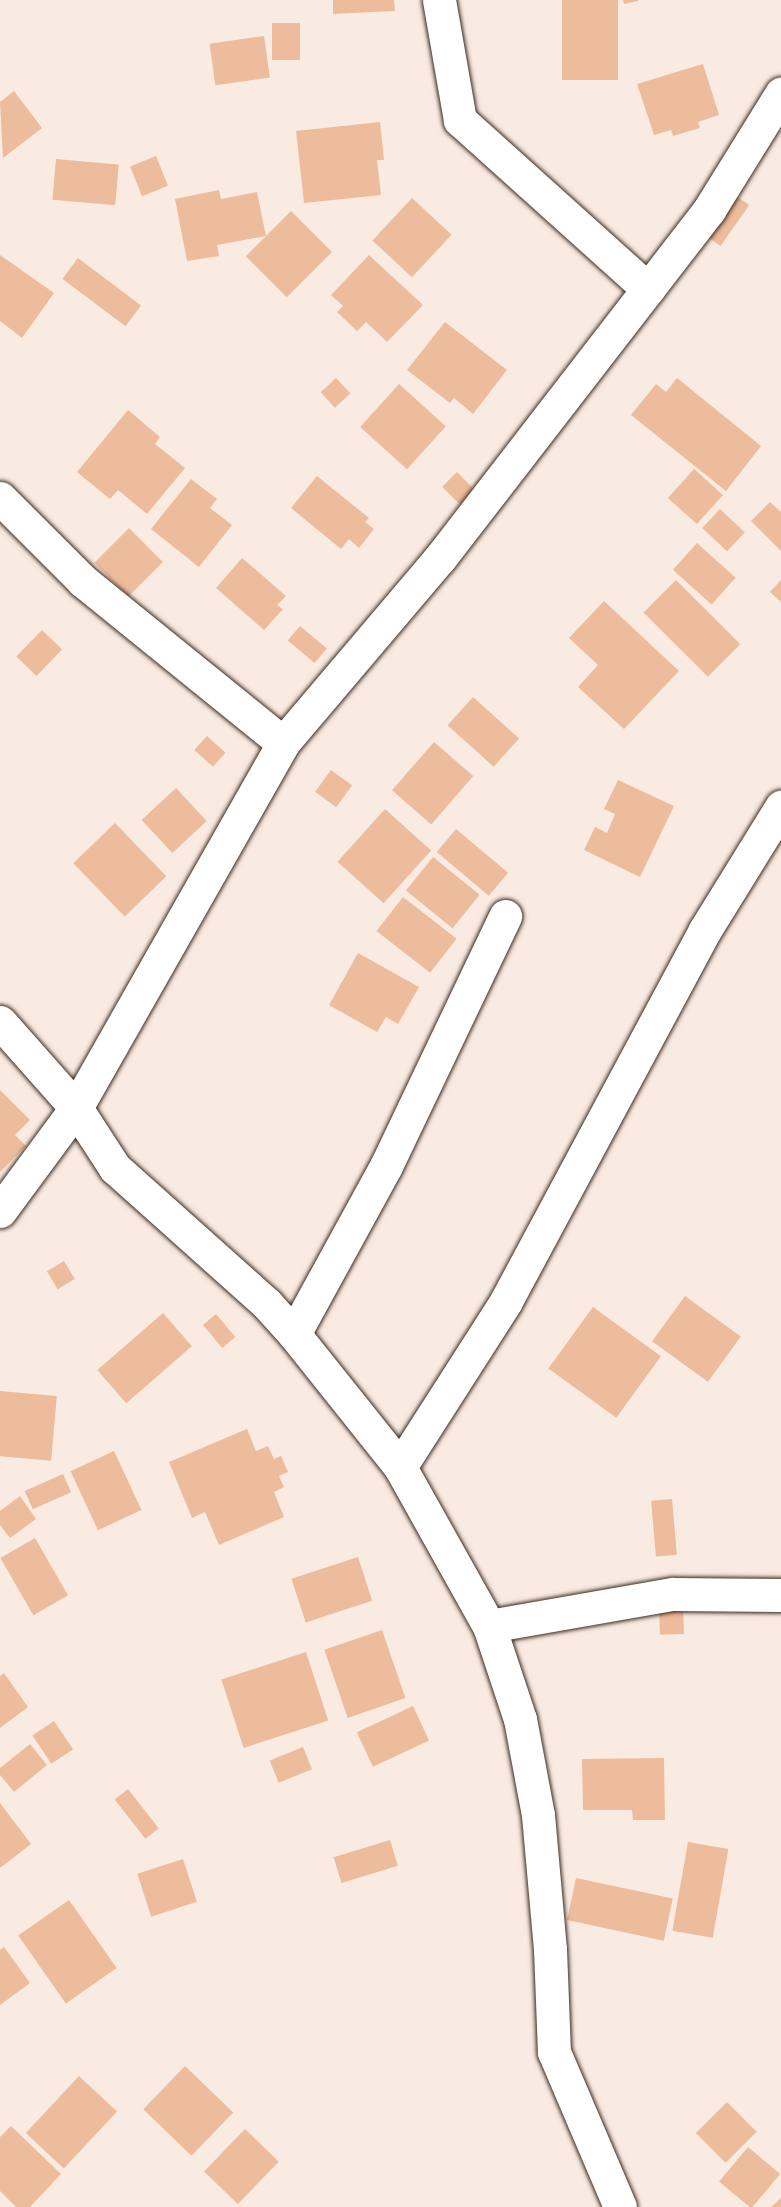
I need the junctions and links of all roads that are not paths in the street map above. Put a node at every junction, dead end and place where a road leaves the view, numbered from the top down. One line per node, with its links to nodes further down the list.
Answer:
1 (439, 0): 3 (street)
2 (781, 94): 3 (street)
3 (648, 289): 5 (street)
4 (0, 498): 5 (street)
5 (283, 743): 9 (street)
6 (781, 807): 12 (street)
7 (505, 916): 11 (street)
8 (0, 1022): 9 (street)
9 (76, 1108): 10 (street); 11 (street)
10 (0, 1211)
11 (294, 1334): 12 (street)
12 (400, 1467): 14 (street)
13 (781, 1595): 14 (street)
14 (489, 1626): 15 (street)
15 (620, 2207)

